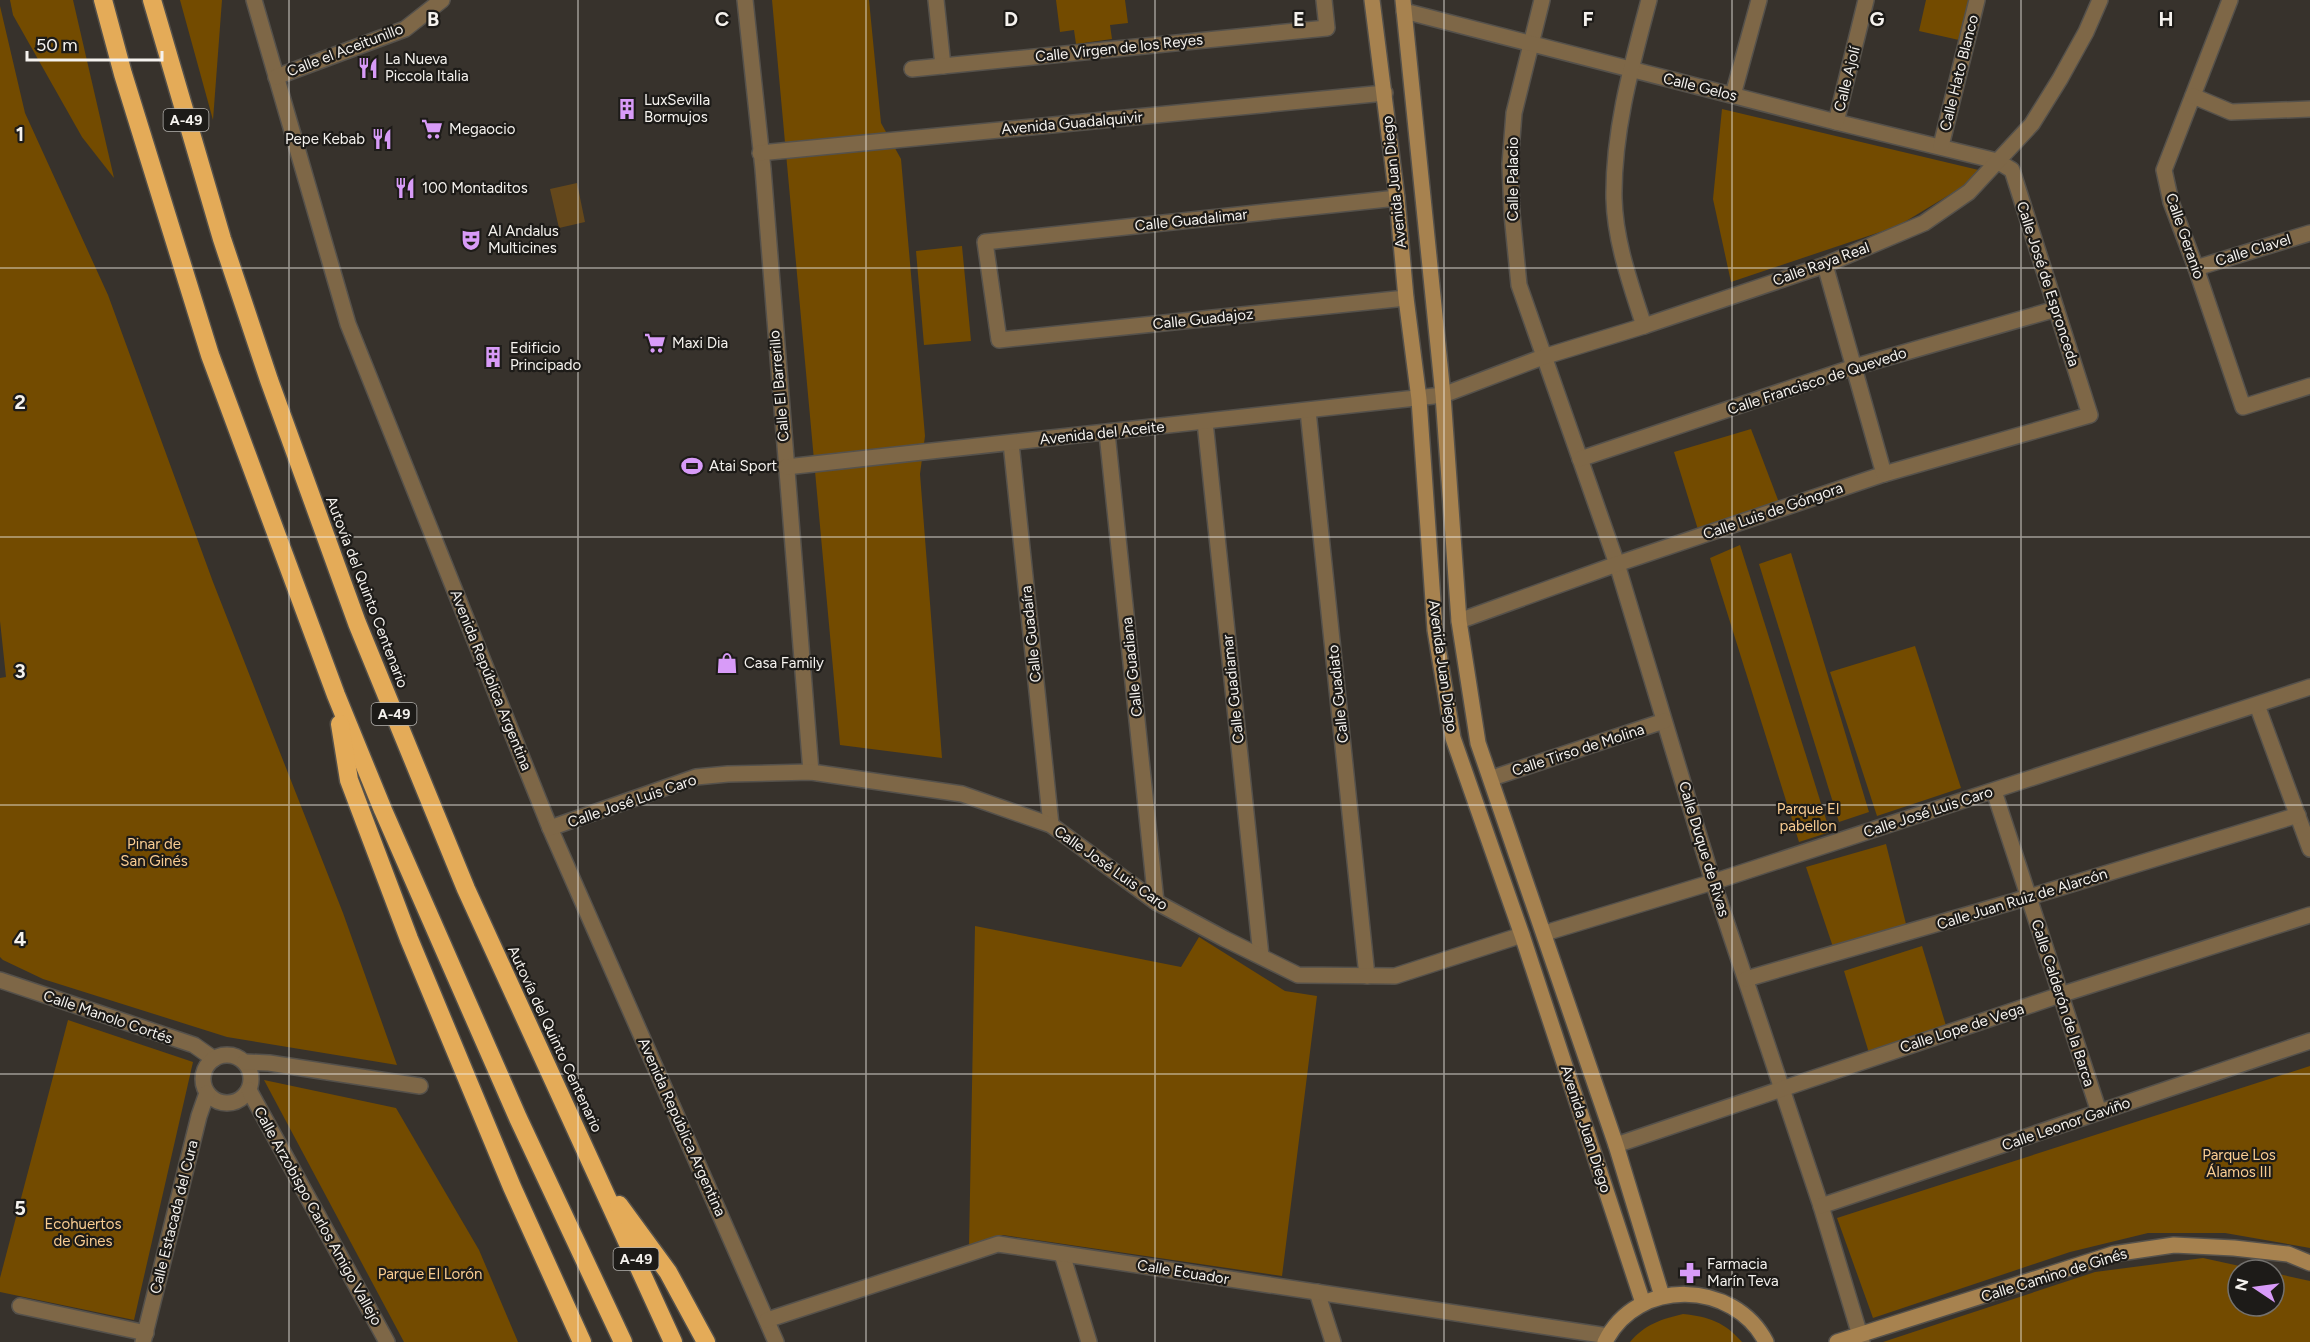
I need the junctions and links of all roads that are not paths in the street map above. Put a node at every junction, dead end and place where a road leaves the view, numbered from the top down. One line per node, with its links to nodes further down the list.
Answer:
1 (103, 0): 54 (highway, A-49)
2 (152, 0): 84 (highway, Autovía del Quinto Centenario / A-49)
3 (254, 0): 21 (street, Avenida República Argentina)
4 (442, 0): 21 (street, Calle el Aceitunillo)
5 (745, 0): 28 (street, Calle El Barrerillo)
6 (936, 0): 18 (street)
7 (1324, 0): 18 (street, Calle Virgen de los Reyes)
8 (1372, 0): 22 (street, Avenida Juan Diego)
9 (1542, 0): 17 (street, Calle Palacio)
10 (1649, 0): 20 (street)
11 (1759, 0): 23 (street)
12 (1866, 0): 26 (street, Calle Ajolí)
13 (1977, 0): 27 (street, Calle Hato Blanco)
14 (2100, 0): 29 (street, Calle Raya Real)
15 (2230, 0): 24 (street, Calle Geranio)
16 (1403, 5): 17 (street, Calle Gelos); 41 (street, Avenida Juan Diego)
17 (1531, 44): 20 (street, Calle Gelos); 38 (street, Calle Palacio)
18 (942, 66): 19 (street, Calle Virgen de los Reyes)
19 (912, 69)
20 (1630, 70): 23 (street, Calle Gelos); 36 (street)
21 (276, 77): 62 (street, Avenida República Argentina)
22 (1384, 93): 28 (street, Avenida Guadalquivir); 30 (street, Avenida Juan Diego)
23 (1733, 95): 26 (street, Calle Gelos)
24 (2193, 96): 25 (street); 33 (street, Calle Geranio)
25 (2310, 109)
26 (1836, 122): 27 (street, Calle Gelos)
27 (1941, 146): 29 (street, Calle Gelos)
28 (760, 153): 49 (street, Calle El Barrerillo)
29 (1997, 161): 32 (street, Calle Raya Real); 35 (street, Calle José de Espronceda)
30 (1397, 198): 34 (street, Avenida Juan Diego); 37 (street, Calle Guadalimar)
31 (2310, 233): 33 (street, Calle Clavel)
32 (1825, 266): 36 (street, Calle Raya Real); 39 (street)
33 (2196, 268): 40 (street, Calle Geranio)
34 (1406, 298): 37 (street, Calle Guadajoz); 42 (street, Avenida Juan Diego)
35 (2056, 309): 39 (street, Calle Francisco de Quevedo); 44 (street, Calle José de Espronceda)
36 (1644, 326): 38 (street, Calle Raya Real)
37 (999, 340)
38 (1543, 357): 41 (street, Calle Raya Real); 48 (street, Calle Duque de Rivas)
39 (1854, 367): 48 (street, Calle Francisco de Quevedo); 50 (street)
40 (2310, 386)
41 (1443, 395): 42 (street, Calle Raya Real); 52 (street, Avenida Juan Diego)
42 (1419, 399): 43 (street, Avenida del Aceite); 69 (street, Avenida Juan Diego)
43 (1308, 411): 45 (street, Avenida del Aceite); 71 (street, Calle Guadiato)
44 (2090, 415): 50 (street, Calle Luis de Góngora)
45 (1205, 422): 46 (street, Avenida del Aceite); 70 (street, Calle Guadiamar)
46 (1107, 433): 47 (street, Avenida del Aceite); 66 (street, Calle Guadiana)
47 (1011, 443): 49 (street, Avenida del Aceite); 61 (street, Calle Guadaíra)
48 (1580, 459): 51 (street, Calle Duque de Rivas)
49 (786, 468): 57 (street, Calle El Barrerillo)
50 (1884, 474): 51 (street, Calle Luis de Góngora)
51 (1617, 564): 52 (street, Calle Luis de Góngora); 56 (street, Calle Duque de Rivas)
52 (1459, 621): 58 (street, Avenida Juan Diego)
53 (2310, 687): 55 (street, Calle José Luis Caro)
54 (336, 695): 97 (highway); 98 (highway, A-49)
55 (2258, 705): 59 (street, Calle José Luis Caro); 60 (street)
56 (1664, 721): 58 (street, Calle Tirso de Molina); 64 (street, Calle Duque de Rivas)
57 (811, 772): 61 (street, Calle José Luis Caro); 62 (street, Calle José Luis Caro)
58 (1492, 778): 68 (street, Avenida Juan Diego)
59 (1994, 791): 64 (street, Calle José Luis Caro); 65 (street, Calle Calderón de la Barca)
60 (2298, 815): 63 (street); 65 (street, Calle Juan Ruiz de Alarcón)
61 (1051, 825): 66 (street, Calle José Luis Caro)
62 (550, 828): 92 (street, Avenida República Argentina)
63 (2310, 849)
64 (1713, 882): 68 (street, Calle José Luis Caro); 73 (street, Calle Duque de Rivas)
65 (2029, 897): 73 (street, Calle Juan Ruiz de Alarcón); 74 (street, Calle Calderón de la Barca)
66 (1156, 902): 70 (street, Calle José Luis Caro)
67 (2310, 915): 74 (street, Calle Lope de Vega)
68 (1545, 933): 83 (street, Avenida Juan Diego)
69 (1522, 935): 71 (street, Calle José Luis Caro); 90 (street, Avenida Juan Diego)
70 (1261, 956): 71 (street, Calle José Luis Caro)
71 (1367, 976)
72 (0, 980): 76 (street, Calle Manolo Cortés)
73 (1746, 980): 79 (street, Calle Duque de Rivas)
74 (2060, 995): 79 (street, Calle Lope de Vega); 82 (street, Calle Calderón de la Barca)
75 (2310, 1041): 82 (street, Calle Leonor Gaviño)
76 (214, 1059): 77 (street); 81 (street)
77 (245, 1062): 78 (street); 80 (street)
78 (420, 1086)
79 (1782, 1088): 83 (street, Calle Lope de Vega); 85 (street, Calle Duque de Rivas)
80 (249, 1090): 81 (street); 96 (street, Calle Arzobispo Carlos Amigo Vallejo)
81 (207, 1093): 93 (street, Calle Estacada del Cura)
82 (2099, 1112): 85 (street, Calle Leonor Gaviño)
83 (1616, 1145): 89 (street, Avenida Juan Diego)
84 (598, 1177): 99 (highway, Autovía del Quinto Centenario / A-49); 100 (highway)
85 (1821, 1206): 95 (street, Calle Duque de Rivas)
86 (1062, 1254): 88 (street, Calle Ecuador); 92 (street, Calle Ecuador); 102 (street)
87 (2310, 1263): 95 (street, Calle Camino de Ginés)
88 (1317, 1292): 94 (street, Calle Ecuador); 103 (street)
89 (1662, 1296): 90 (street); 104 (street)
90 (1643, 1303): 94 (street)
91 (20, 1306): 93 (street)
92 (767, 1320): 101 (street, Avenida República Argentina)
93 (145, 1337)
94 (1607, 1339)
95 (1861, 1339): 105 (street, Calle Camino de Ginés)
96 (387, 1342)
97 (582, 1342)
98 (623, 1342)
99 (673, 1342)
100 (706, 1342)
101 (776, 1342)
102 (1089, 1342)
103 (1334, 1342)
104 (1766, 1342)
105 (1837, 1342)

